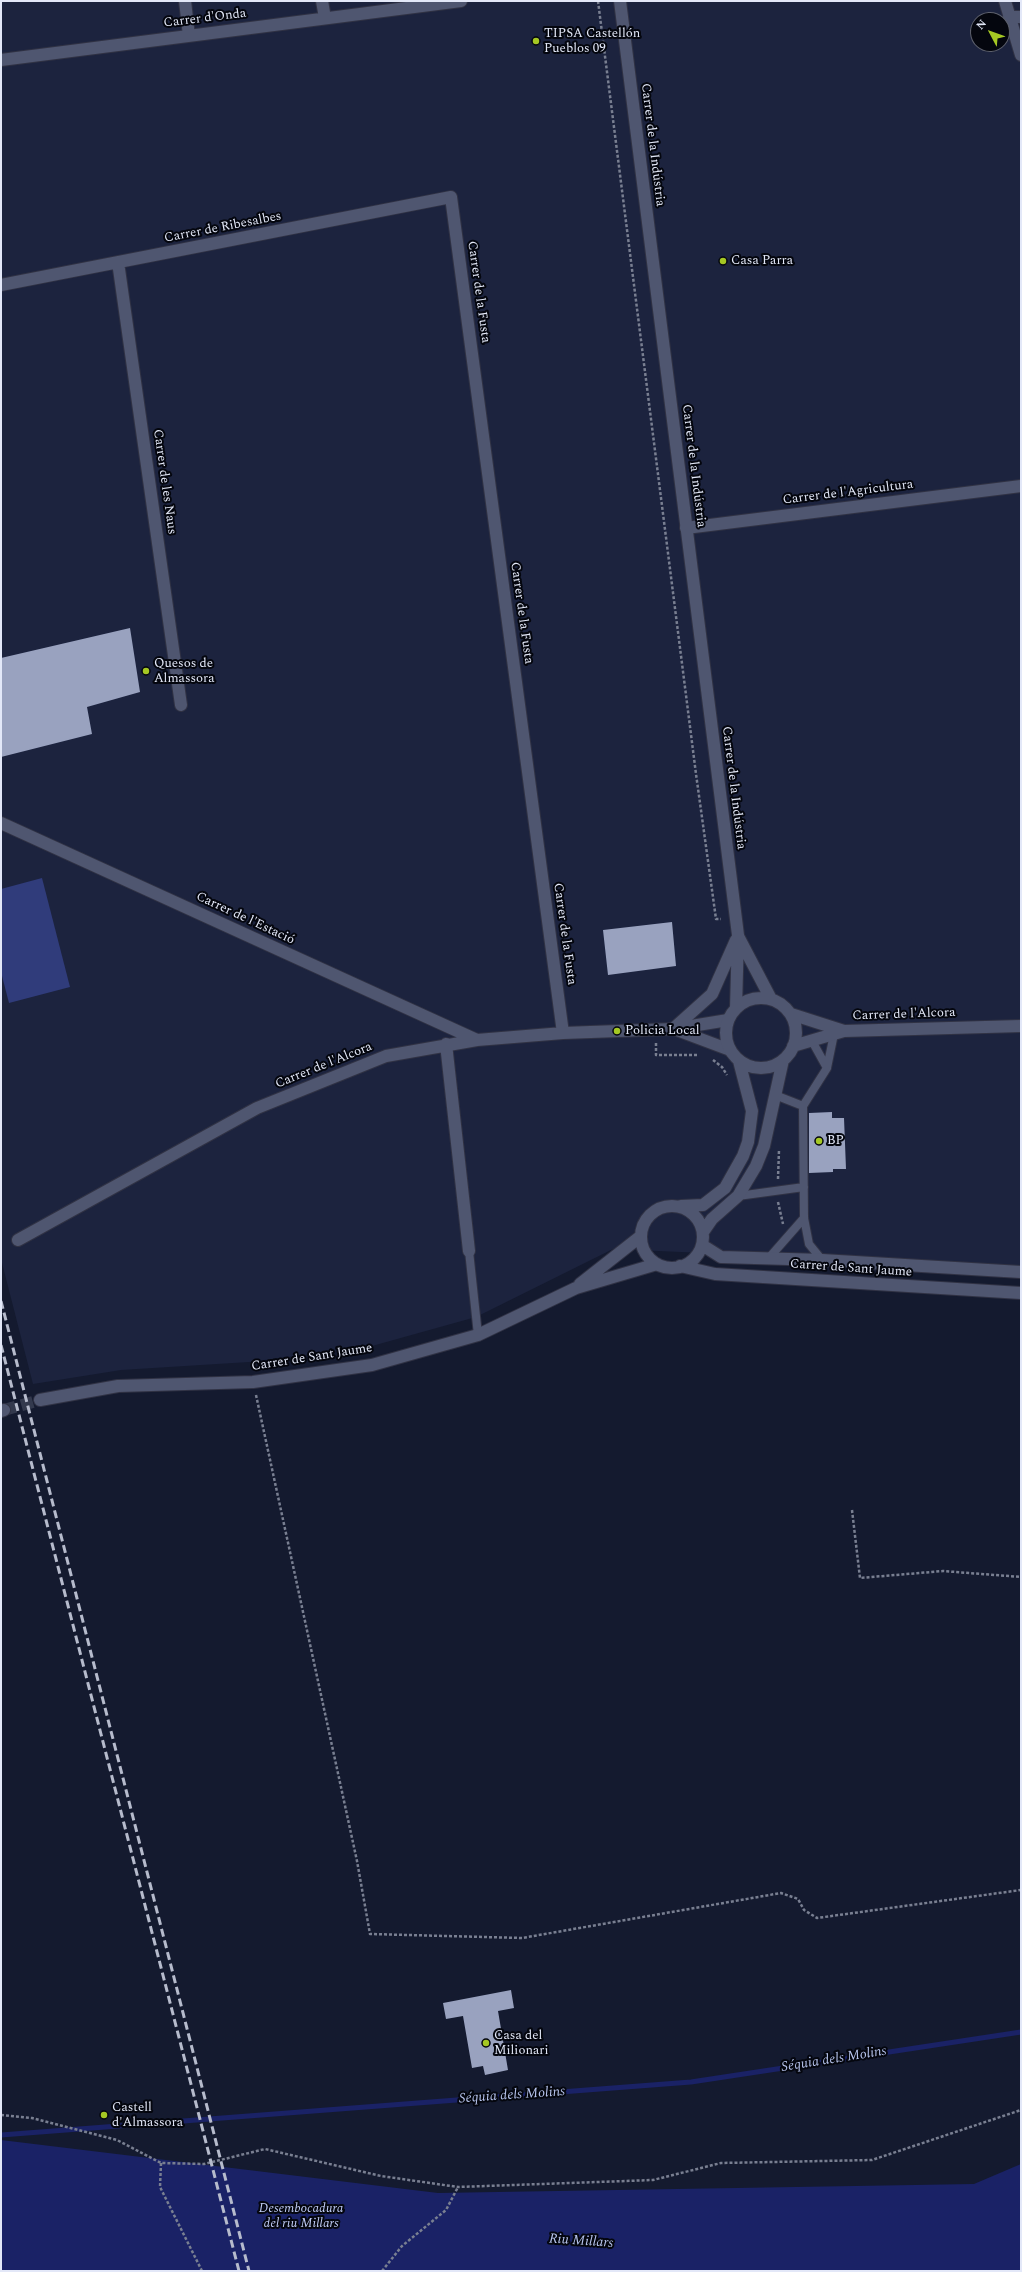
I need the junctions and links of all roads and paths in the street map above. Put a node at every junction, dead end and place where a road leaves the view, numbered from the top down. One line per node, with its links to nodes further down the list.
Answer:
1 (184, 1): 9 (street)
2 (322, 1): 8 (street)
3 (461, 1): 8 (street, Carrer d'Onda)
4 (598, 1): 19 (path)
5 (620, 1): 16 (street, Carrer de la Indústria)
6 (1005, 1): 7 (street)
7 (1015, 17): 10 (street)
8 (325, 18): 9 (street, Carrer d'Onda)
9 (189, 36): 11 (street, Carrer d'Onda)
10 (1021, 55)
11 (1, 60)
12 (451, 197): 13 (street, Carrer de Ribesalbes); 29 (street, Carrer de la Fusta)
13 (118, 262): 14 (street, Carrer de Ribesalbes); 17 (street, Carrer de les Naus)
14 (1, 285)
15 (1019, 487): 16 (street, Carrer de l'Agricultura)
16 (686, 528): 19 (street, Carrer de la Indústria)
17 (181, 705)
18 (1, 823): 30 (street, Carrer de l'Estació)
19 (736, 917): 20 (street, Carrer de la Indústria)
20 (738, 935): 21 (street, Carrer de la Indústria); 22 (street, Carrer de la Indústria); 26 (street)
21 (771, 999): 22 (street); 23 (street)
22 (736, 1008): 24 (street)
23 (791, 1014): 28 (street, Carrer de l'Alcora); 33 (street)
24 (728, 1020): 26 (street, Carrer de l'Alcora); 34 (street)
25 (1021, 1026): 28 (street, Carrer de l'Alcora)
26 (673, 1029): 27 (street, Carrer de l'Alcora); 34 (street, Carrer de l'Alcora)
27 (655, 1030): 29 (street, Carrer de l'Alcora); 35 (path)
28 (839, 1032): 31 (street); 39 (lane)
29 (563, 1033): 30 (street, Carrer de l'Alcora)
30 (477, 1040): 32 (street, Carrer de l'Alcora)
31 (812, 1041): 33 (street); 39 (lane)
32 (446, 1044): 52 (street, Carrer de l'Alcora); 54 (street)
33 (793, 1046): 37 (street)
34 (730, 1050): 38 (street)
35 (700, 1055)
36 (712, 1059): 40 (path)
37 (783, 1060): 38 (street); 41 (street)
38 (739, 1061): 47 (street)
39 (827, 1068): 42 (lane)
40 (728, 1078)
41 (775, 1095): 42 (lane); 43 (street)
42 (802, 1106): 44 (lane)
43 (764, 1146): 45 (path); 46 (street)
44 (804, 1187): 45 (lane); 48 (lane)
45 (778, 1190): 46 (lane); 51 (path)
46 (738, 1196): 49 (street)
47 (680, 1206): 49 (street); 50 (street)
48 (804, 1218): 51 (lane); 56 (lane)
49 (703, 1232): 53 (street)
50 (641, 1236): 57 (street); 60 (street, Carrer de Sant Jaume)
51 (786, 1239): 55 (lane)
52 (18, 1240)
53 (702, 1245): 55 (street, Carrer de Sant Jaume); 58 (street)
54 (469, 1251): 62 (lane)
55 (768, 1259): 56 (street, Carrer de Sant Jaume)
56 (822, 1260): 59 (street, Carrer de Sant Jaume)
57 (657, 1264): 58 (street); 60 (street, Carrer de Sant Jaume)
58 (680, 1266): 61 (street, Carrer de Sant Jaume)
59 (1021, 1272)
60 (576, 1288): 62 (street, Carrer de Sant Jaume)
61 (1021, 1293)
62 (478, 1335): 63 (street, Carrer de Sant Jaume)
63 (253, 1382): 64 (street, Carrer de Sant Jaume); 67 (path)
64 (40, 1400)
65 (852, 1510): 66 (path)
66 (1021, 1577)
67 (1021, 1890)
68 (1021, 2110): 71 (path)
69 (1, 2115): 70 (path)
70 (161, 2163): 71 (path); 72 (path)
71 (458, 2187): 73 (path)
72 (202, 2271)
73 (382, 2271)

